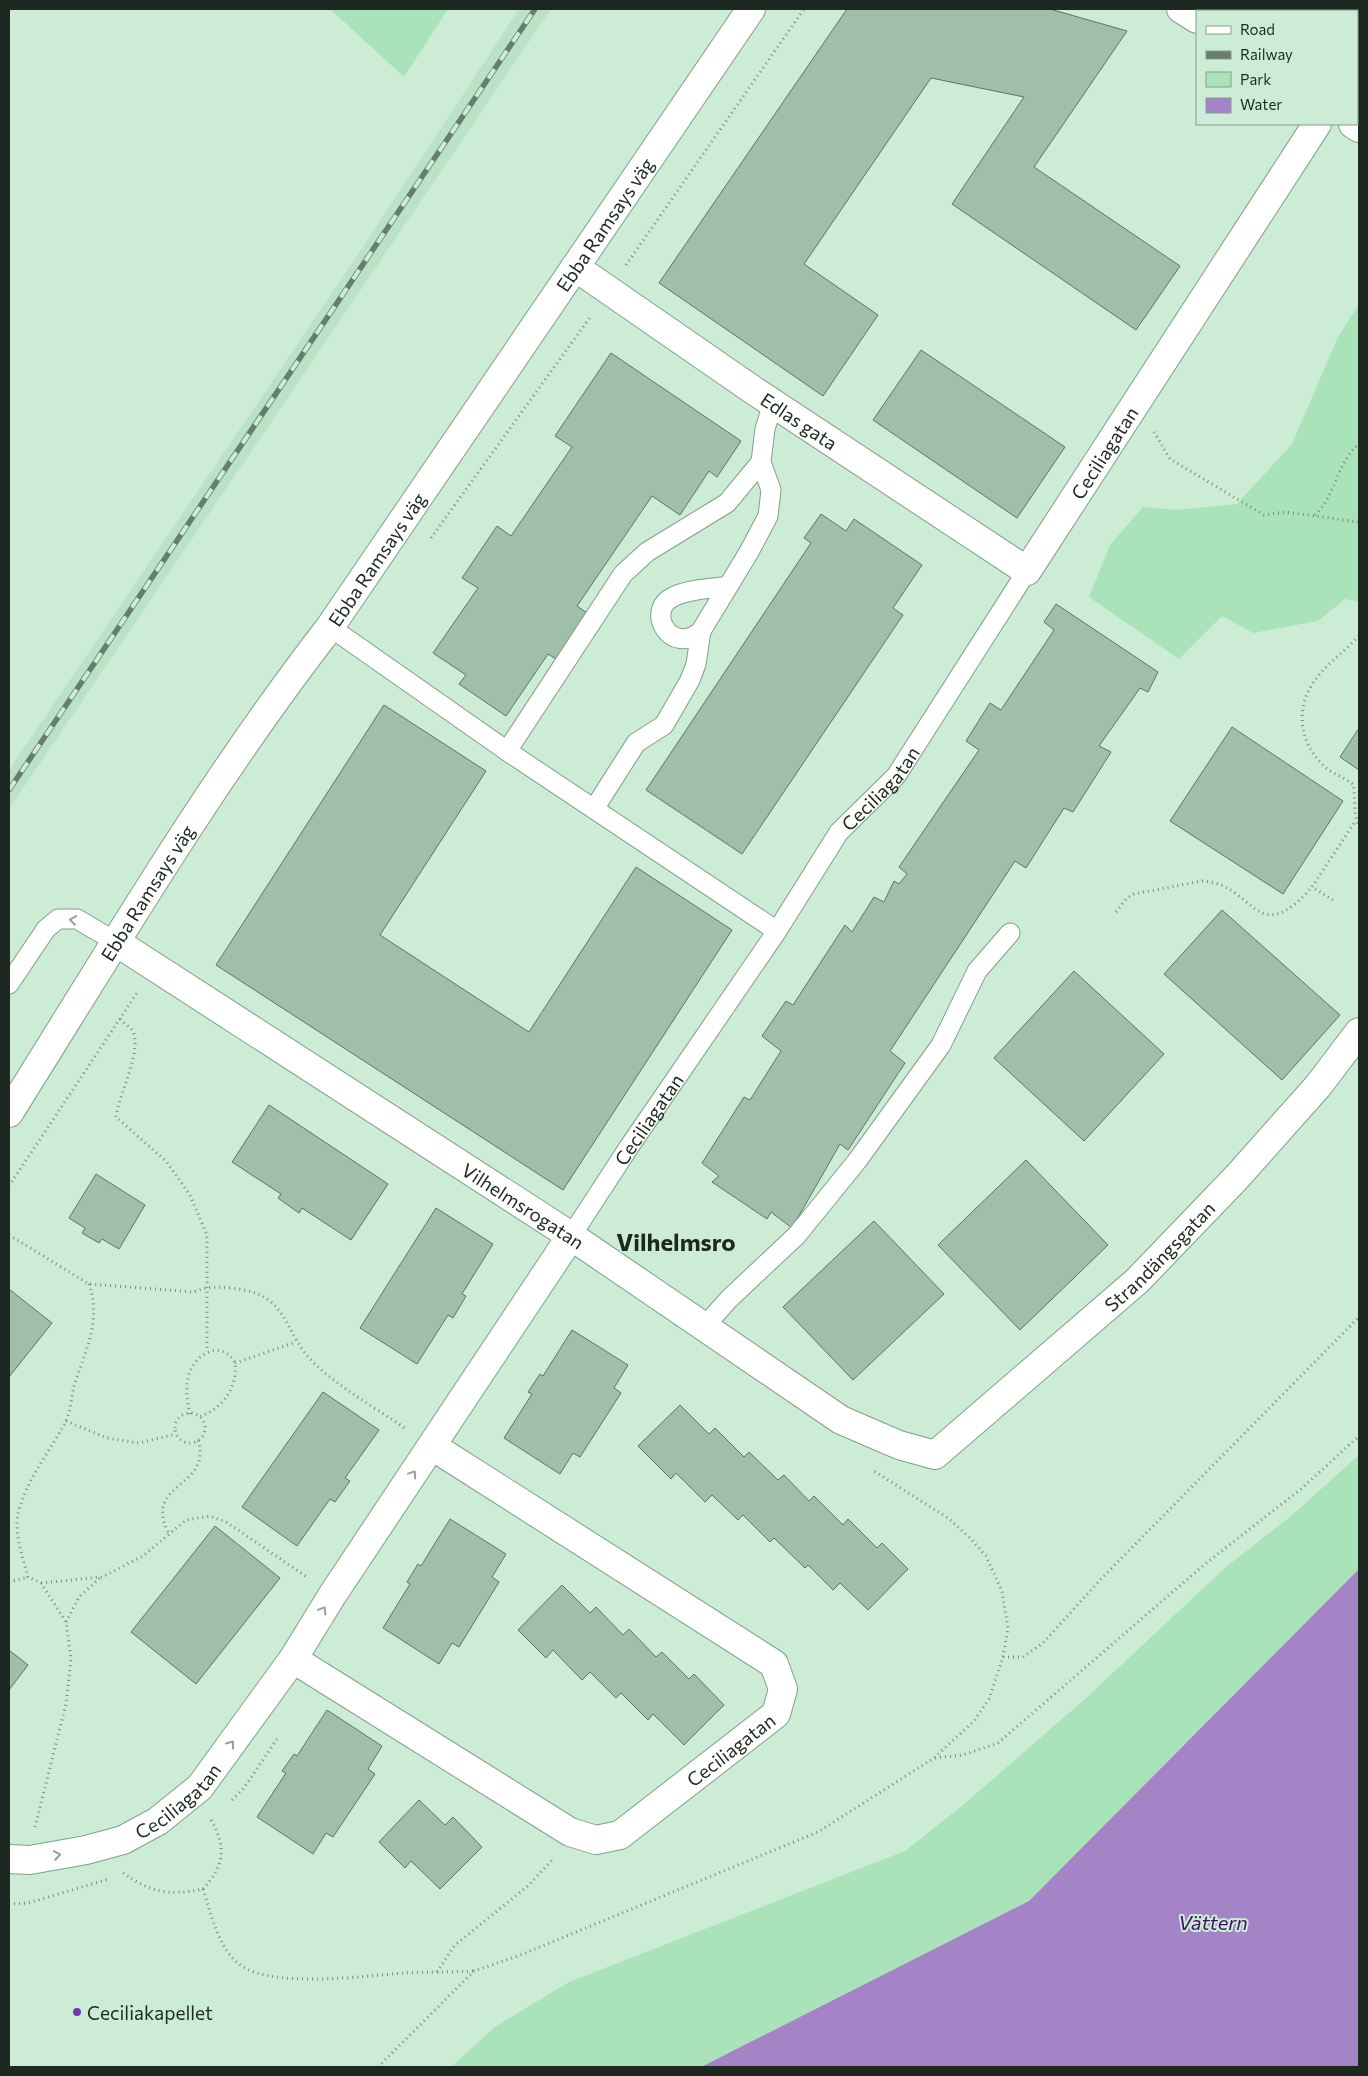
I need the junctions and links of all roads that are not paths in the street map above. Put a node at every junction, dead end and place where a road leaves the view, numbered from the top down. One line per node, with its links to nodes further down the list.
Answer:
1 (751, 9): 5 (street, Ebba Ramsays väg)
2 (1182, 9): 3 (street)
3 (1196, 18)
4 (1316, 125): 8 (street, Ceciliagatan)
5 (575, 267): 6 (street, Edlas gata); 10 (street, Ebba Ramsays väg)
6 (773, 403): 7 (lane); 8 (street, Edlas gata)
7 (761, 462): 9 (lane); 12 (lane)
8 (1028, 571): 14 (lane, Ceciliagatan)
9 (727, 586): 11 (lane); 11 (lane)
10 (330, 627): 12 (lane); 16 (street, Ebba Ramsays väg)
11 (700, 631): 13 (lane)
12 (507, 751): 13 (lane)
13 (594, 809): 14 (lane)
14 (777, 931): 20 (lane, Ceciliagatan)
15 (1010, 932): 21 (lane)
16 (116, 942): 17 (lane, one-way to 17); 19 (street, Ebba Ramsays väg); 20 (street, Vilhelmsrogatan)
17 (9, 984)
18 (1359, 1032): 23 (street, Strandängsgatan)
19 (9, 1113)
20 (571, 1236): 21 (street, Vilhelmsrogatan); 22 (street, Ceciliagatan)
21 (704, 1327): 23 (street, Vilhelmsrogatan)
22 (432, 1446): 24 (street, Ceciliagatan, one-way to 22); 24 (street, Ceciliagatan)
23 (935, 1455)
24 (293, 1659): 25 (street, Ceciliagatan, one-way to 24)
25 (20, 1859)

